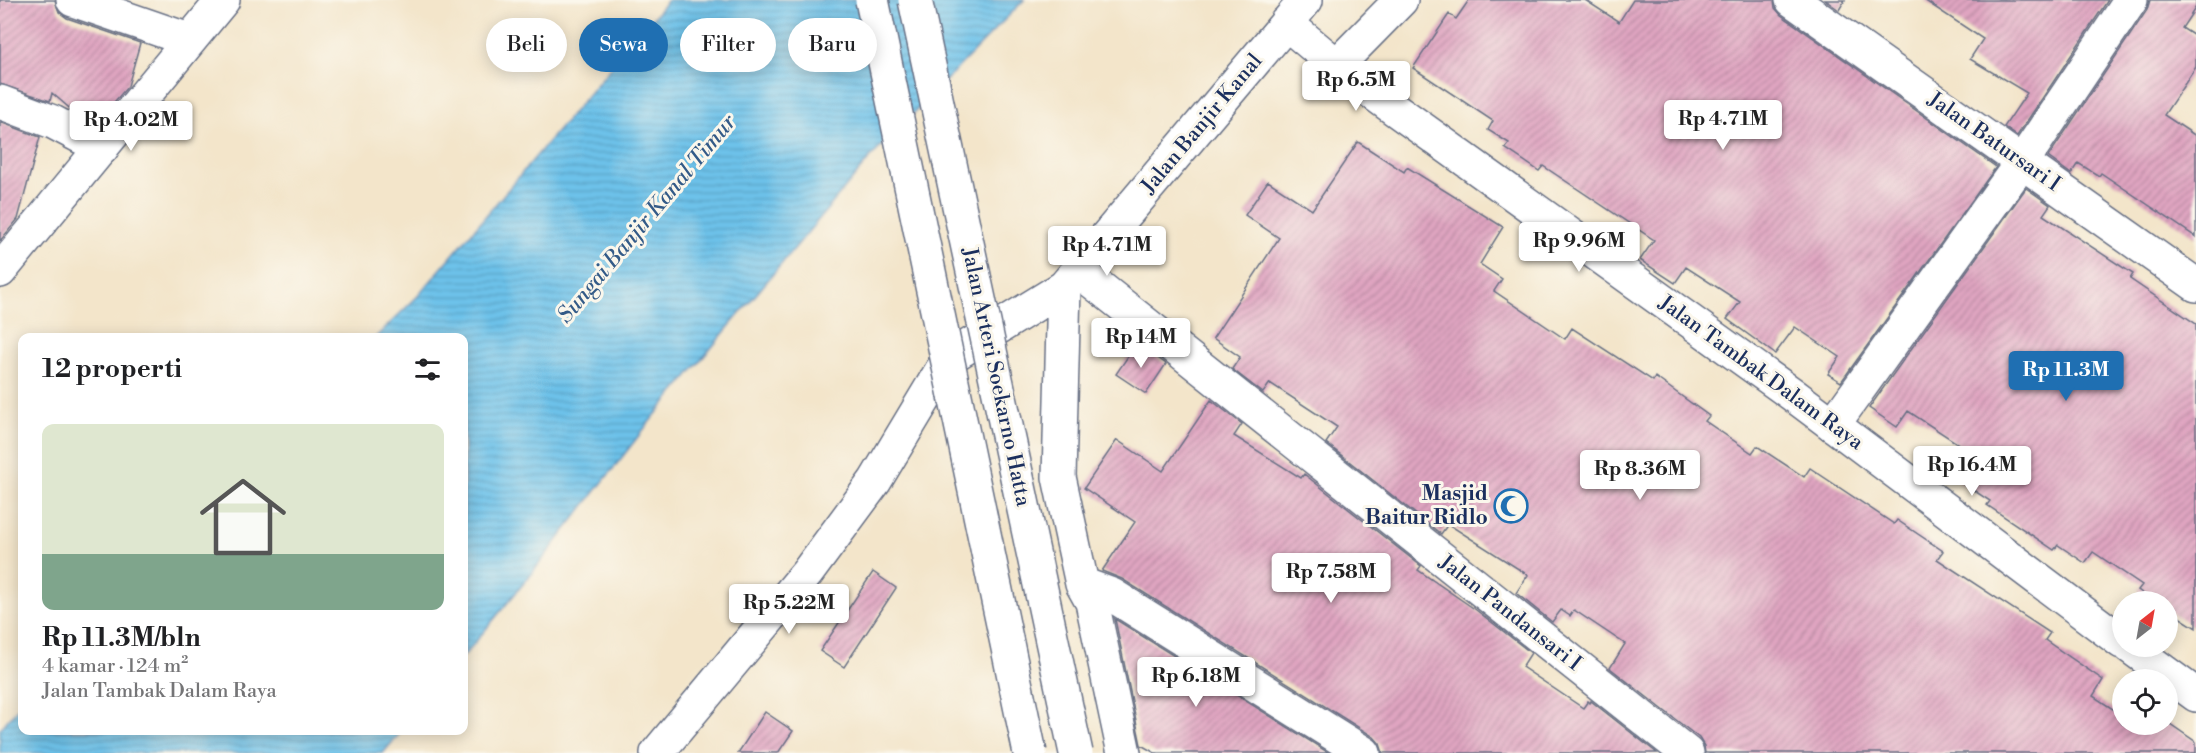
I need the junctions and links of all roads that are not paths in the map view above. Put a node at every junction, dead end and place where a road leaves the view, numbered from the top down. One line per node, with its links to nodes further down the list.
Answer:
1 (73, 0): 9 (street)
2 (223, 0): 9 (street)
3 (872, 0): 24 (street, Jalan Arteri Soekarno Hatta, bridge)
4 (915, 0): 25 (street, Jalan Arteri Soekarno Hatta, bridge)
5 (1401, 0): 10 (street)
6 (1792, 0): 13 (street, Jalan Batursari I)
7 (2131, 0): 13 (street)
8 (1296, 12): 10 (street, Jalan Tambak Dalam Raya); 15 (street, Jalan Banjir Kanal)
9 (189, 40): 12 (street)
10 (1342, 69): 17 (street, Jalan Tambak Dalam Raya)
11 (0, 102): 12 (street)
12 (102, 148): 14 (street)
13 (2022, 162): 16 (street, Jalan Batursari I); 17 (street)
14 (0, 271)
15 (1072, 279): 18 (street); 23 (street, Jalan Banjir Kanal); 27 (street, Jalan Pandansari I)
16 (2196, 285)
17 (1833, 425): 19 (street, Jalan Tambak Dalam Raya)
18 (1082, 584): 22 (street); 26 (street)
19 (2112, 634)
20 (2144, 657): 21 (street)
21 (2196, 695)
22 (1127, 751)
23 (657, 753)
24 (1030, 753)
25 (1076, 753)
26 (1364, 753)
27 (1687, 753)

